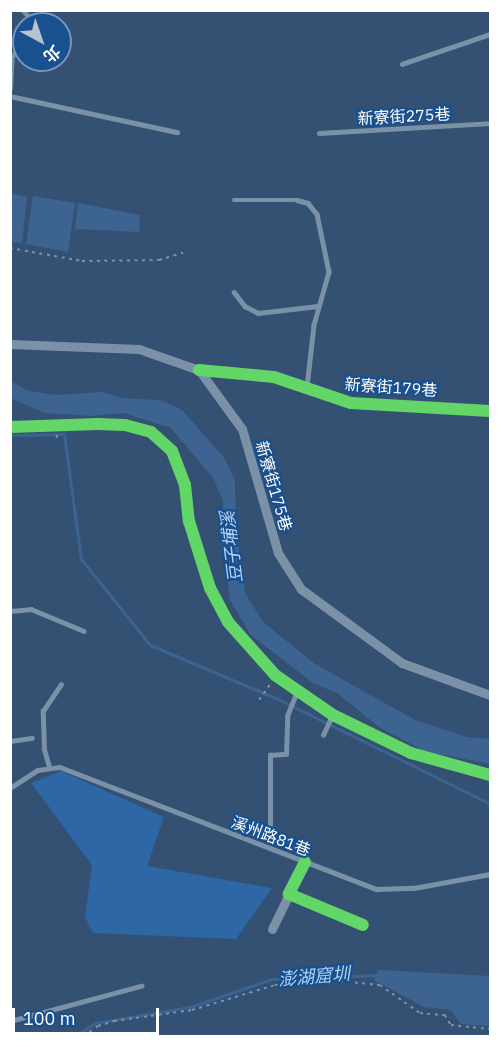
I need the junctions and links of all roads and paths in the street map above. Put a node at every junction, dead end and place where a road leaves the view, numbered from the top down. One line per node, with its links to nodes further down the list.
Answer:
1 (490, 34): 3 (lane)
2 (12, 56): 4 (lane)
3 (402, 64)
4 (10, 89)
5 (10, 96): 7 (lane)
6 (490, 123): 8 (lane, 新寮街275巷)
7 (177, 132)
8 (319, 133)
9 (234, 200): 13 (lane)
10 (10, 248): 11 (path)
11 (185, 252)
12 (234, 292): 13 (lane)
13 (318, 306): 16 (lane)
14 (10, 344): 15 (street)
15 (199, 370): 16 (street, 新寮街179巷); 23 (street, 新寮街175巷)
16 (307, 390): 17 (street, 新寮街179巷)
17 (490, 411)
18 (10, 427): 24 (street)
19 (10, 611): 20 (lane)
20 (84, 631)
21 (61, 684): 30 (lane)
22 (266, 690): 25 (path)
23 (490, 695)
24 (295, 696): 26 (street); 33 (lane)
25 (260, 700)
26 (331, 718): 27 (lane); 31 (street)
27 (323, 735)
28 (32, 738): 29 (lane)
29 (10, 741)
30 (49, 766): 32 (lane); 33 (lane, 溪州路81巷)
31 (490, 775)
32 (10, 788)
33 (270, 848): 34 (lane, 溪州路81巷)
34 (305, 862): 35 (lane, 溪州路81巷); 36 (street)
35 (490, 874)
36 (289, 894): 37 (street); 38 (street)
37 (363, 925)
38 (272, 929)
39 (141, 986): 40 (lane)
40 (10, 1021)
41 (490, 1029): 42 (path)
42 (83, 1036)

